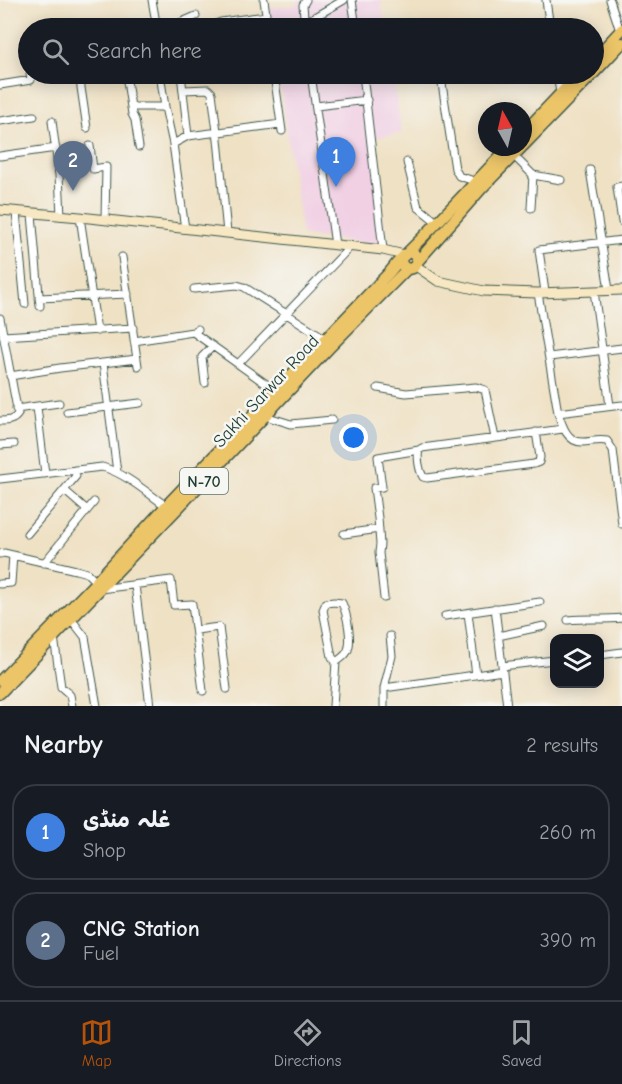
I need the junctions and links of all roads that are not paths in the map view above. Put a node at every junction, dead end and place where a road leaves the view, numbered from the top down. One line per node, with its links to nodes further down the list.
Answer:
1 (152, 0): 10 (street)
2 (264, 0): 9 (street)
3 (306, 0): 13 (street)
4 (345, 0): 14 (street)
5 (352, 0): 15 (street)
6 (546, 0): 16 (street)
7 (610, 0): 17 (street)
8 (196, 16): 11 (street)
9 (266, 16): 12 (street)
10 (155, 18)
11 (192, 18)
12 (251, 18)
13 (304, 18)
14 (317, 18)
15 (355, 18)
16 (549, 18)
17 (621, 34): 18 (highway); 19 (highway, N-70)
18 (604, 50)
19 (604, 58)
20 (18, 82): 32 (street)
21 (81, 84): 43 (street)
22 (128, 84): 37 (street)
23 (162, 84): 38 (street)
24 (182, 84): 33 (street)
25 (275, 84): 44 (street)
26 (312, 84): 36 (street)
27 (365, 84): 35 (street)
28 (442, 84): 59 (street)
29 (559, 84): 34 (street)
30 (569, 84): 34 (highway)
31 (582, 84): 46 (highway, N-70)
32 (0, 85)
33 (183, 90): 44 (street); 45 (street)
34 (560, 93): 42 (highway)
35 (367, 100): 36 (street); 76 (street)
36 (315, 106): 74 (street)
37 (131, 107): 38 (street); 49 (street)
38 (165, 107): 47 (street)
39 (34, 116): 40 (street)
40 (0, 121)
41 (52, 122): 50 (street)
42 (532, 123)
43 (87, 128)
44 (217, 133): 45 (street); 71 (street)
45 (188, 136): 47 (street)
46 (532, 136)
47 (173, 144): 70 (street)
48 (90, 147): 67 (street)
49 (139, 147)
50 (56, 148): 51 (street); 65 (street)
51 (0, 156)
52 (506, 156): 59 (highway, N-70)
53 (507, 156): 78 (highway, N-70)
54 (516, 156): 57 (street)
55 (407, 162): 69 (street)
56 (590, 170): 73 (street)
57 (533, 175): 58 (street); 61 (street)
58 (561, 180)
59 (477, 182): 69 (highway, N-70)
60 (622, 186): 68 (street)
61 (531, 208)
62 (0, 210): 63 (main road)
63 (16, 212): 64 (main road); 86 (street)
64 (32, 214): 65 (main road); 85 (street)
65 (62, 216): 66 (main road)
66 (80, 217): 67 (main road); 85 (street)
67 (105, 220): 70 (main road)
68 (622, 222)
69 (438, 223): 78 (highway, N-70)
70 (185, 229): 71 (main road)
71 (227, 233): 74 (main road)
72 (622, 240): 73 (street)
73 (601, 243): 80 (street); 83 (street)
74 (335, 244): 75 (main road)
75 (351, 246): 76 (main road); 87 (street)
76 (383, 250): 78 (main road)
77 (122, 257): 84 (street)
78 (409, 260): 83 (main road); 92 (highway, Sakhi Sarwar Road / N-70); 113 (highway, Sakhi Sarwar Road / N-70)
79 (194, 289): 87 (street)
80 (609, 290): 81 (main road); 82 (main road)
81 (622, 290)
82 (594, 291): 83 (main road); 96 (street)
83 (542, 292): 97 (street)
84 (128, 294): 85 (street); 89 (street)
85 (91, 295): 90 (street)
86 (25, 304)
87 (286, 314): 92 (street); 99 (street)
88 (0, 318): 91 (street)
89 (133, 328): 90 (street); 93 (street)
90 (97, 331): 91 (street)
91 (2, 338): 100 (street)
92 (326, 339): 103 (highway, Sakhi Sarwar Road / N-70)
93 (134, 341): 94 (street); 98 (street)
94 (213, 346): 99 (street); 101 (street)
95 (622, 348): 96 (street)
96 (602, 351): 97 (street); 108 (street)
97 (549, 357): 112 (street)
98 (103, 363): 100 (street); 109 (street)
99 (238, 364): 103 (street)
100 (10, 376): 110 (street)
101 (205, 383)
102 (378, 388): 118 (street)
103 (276, 391): 128 (highway, Sakhi Sarwar Road / N-70)
104 (59, 403): 107 (street)
105 (140, 403): 109 (street)
106 (622, 405): 108 (street)
107 (37, 406): 110 (street); 124 (street)
108 (610, 406): 112 (street)
109 (108, 407): 111 (street); 123 (street)
110 (16, 409): 115 (street)
111 (67, 412)
112 (558, 413): 116 (street)
113 (265, 416): 114 (street); 138 (highway, Sakhi Sarwar Road / N-70)
114 (332, 420)
115 (0, 422)
116 (563, 429): 117 (street); 130 (street)
117 (536, 432): 118 (street); 121 (street)
118 (495, 438): 121 (street)
119 (14, 444): 120 (street)
120 (0, 445)
121 (419, 450): 131 (street)
122 (75, 470): 123 (street); 124 (street); 126 (street)
123 (117, 472): 128 (street)
124 (45, 474): 125 (street)
125 (0, 479)
126 (64, 490): 129 (street); 132 (street)
127 (94, 502): 129 (street)
128 (165, 506): 138 (highway, Sakhi Sarwar Road / N-70)
129 (87, 510): 136 (street)
130 (622, 524)
131 (379, 529): 133 (street); 140 (street)
132 (27, 534)
133 (344, 534)
134 (0, 554): 135 (street)
135 (13, 555): 136 (street); 137 (street)
136 (44, 563): 138 (street)
137 (0, 584)
138 (98, 585): 139 (street); 146 (highway, Sakhi Sarwar Road / N-70); 159 (highway, Sakhi Sarwar Road / N-70)
139 (135, 585): 149 (street); 166 (street)
140 (384, 598)
141 (540, 602): 142 (street)
142 (495, 608): 143 (street); 151 (street)
143 (468, 613): 144 (street); 158 (street)
144 (445, 616)
145 (622, 618): 147 (street)
146 (71, 619): 152 (highway, Sakhi Sarwar Road / N-70); 165 (street)
147 (568, 621)
148 (544, 626): 151 (street)
149 (196, 630): 161 (street); 162 (street)
150 (390, 636): 160 (street)
151 (498, 636): 157 (street)
152 (54, 637): 163 (highway, Sakhi Sarwar Road / N-70); 164 (street)
153 (622, 652): 154 (street)
154 (604, 654)
155 (550, 661): 157 (street)
156 (336, 662): 156 (street); 167 (street)
157 (502, 669): 158 (street); 169 (street)
158 (476, 675): 160 (street)
159 (0, 681)
160 (384, 688): 168 (street)
161 (227, 689)
162 (203, 691)
163 (0, 693)
164 (72, 706)
165 (97, 706)
166 (150, 706)
167 (333, 706)
168 (384, 706)
169 (507, 706)

